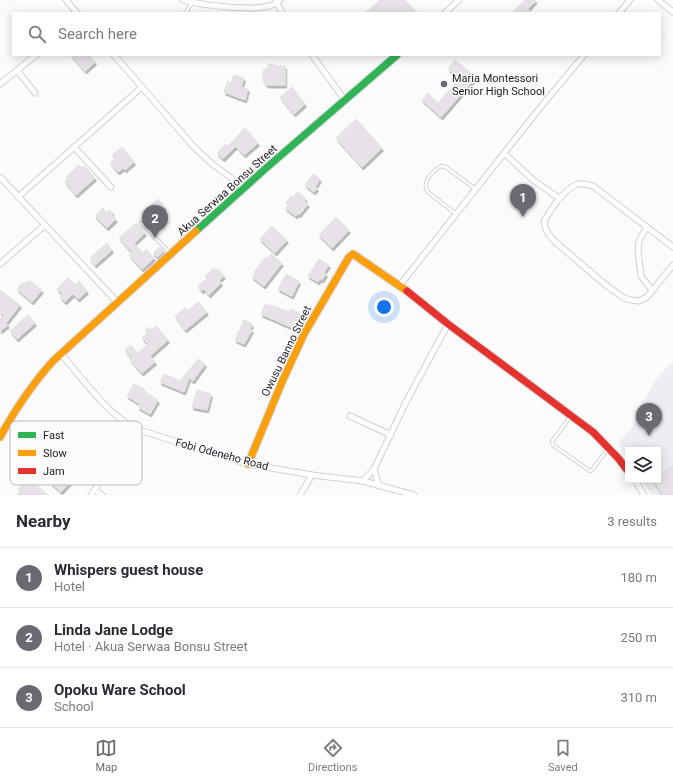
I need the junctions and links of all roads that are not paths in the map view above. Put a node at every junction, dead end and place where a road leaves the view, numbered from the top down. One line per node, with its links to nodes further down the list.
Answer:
1 (66, 0): 8 (street)
2 (183, 0): 7 (street)
3 (459, 0): 11 (street)
4 (630, 0): 12 (street)
5 (658, 0): 13 (street)
6 (277, 1): 7 (street); 10 (street)
7 (193, 2): 9 (lane)
8 (76, 12)
9 (185, 12)
10 (282, 12)
11 (446, 12)
12 (620, 12)
13 (673, 12)
14 (35, 56): 19 (street)
15 (115, 56): 21 (street)
16 (313, 56): 23 (street)
17 (396, 56): 23 (street, Akua Serwaa Bonsu Street)
18 (583, 56): 25 (street)
19 (17, 70): 20 (street); 22 (street)
20 (0, 84)
21 (142, 87): 24 (street); 28 (street)
22 (35, 93)
23 (344, 99): 28 (street, Akua Serwaa Bonsu Street)
24 (74, 147): 27 (street); 30 (street)
25 (504, 153): 29 (street); 31 (street)
26 (0, 178): 30 (street)
27 (111, 187)
28 (244, 188): 37 (street, Akua Serwaa Bonsu Street)
29 (475, 190): 32 (street); 32 (lane)
30 (18, 197): 34 (street)
31 (560, 199): 35 (street); 41 (street)
32 (456, 214): 40 (street)
33 (141, 223): 37 (lane)
34 (45, 225): 38 (street); 42 (street)
35 (647, 227): 36 (street); 41 (street)
36 (673, 247)
37 (171, 255): 42 (street, Akua Serwaa Bonsu Street)
38 (0, 264)
39 (673, 265): 41 (street)
40 (400, 285): 43 (street); 52 (street, Owusu Banno Street)
41 (652, 290)
42 (118, 303): 44 (street, Akua Serwaa Bonsu Street)
43 (448, 324): 46 (street); 49 (street)
44 (61, 354): 47 (street, Fobi Odeneho Road); 50 (street, Akua Serwaa Bonsu Street)
45 (350, 416): 49 (street)
46 (572, 416): 51 (street); 51 (lane)
47 (123, 421)
48 (142, 431): 52 (street, Fobi Odeneho Road)
49 (391, 435): 54 (street)
50 (0, 437)
51 (608, 448): 53 (street)
52 (248, 464): 55 (street, Fobi Odeneho Road)
53 (625, 468)
54 (374, 469): 56 (street); 59 (street)
55 (312, 475): 56 (street, Fobi Odeneho Road); 63 (street)
56 (363, 481): 59 (street, Fobi Odeneho Road)
57 (637, 483): 65 (street)
58 (98, 485): 60 (street)
59 (379, 486): 64 (street, Fobi Odeneho Road)
60 (95, 490): 61 (street); 62 (street)
61 (91, 495)
62 (102, 495)
63 (300, 495)
64 (414, 495)
65 (644, 495)

